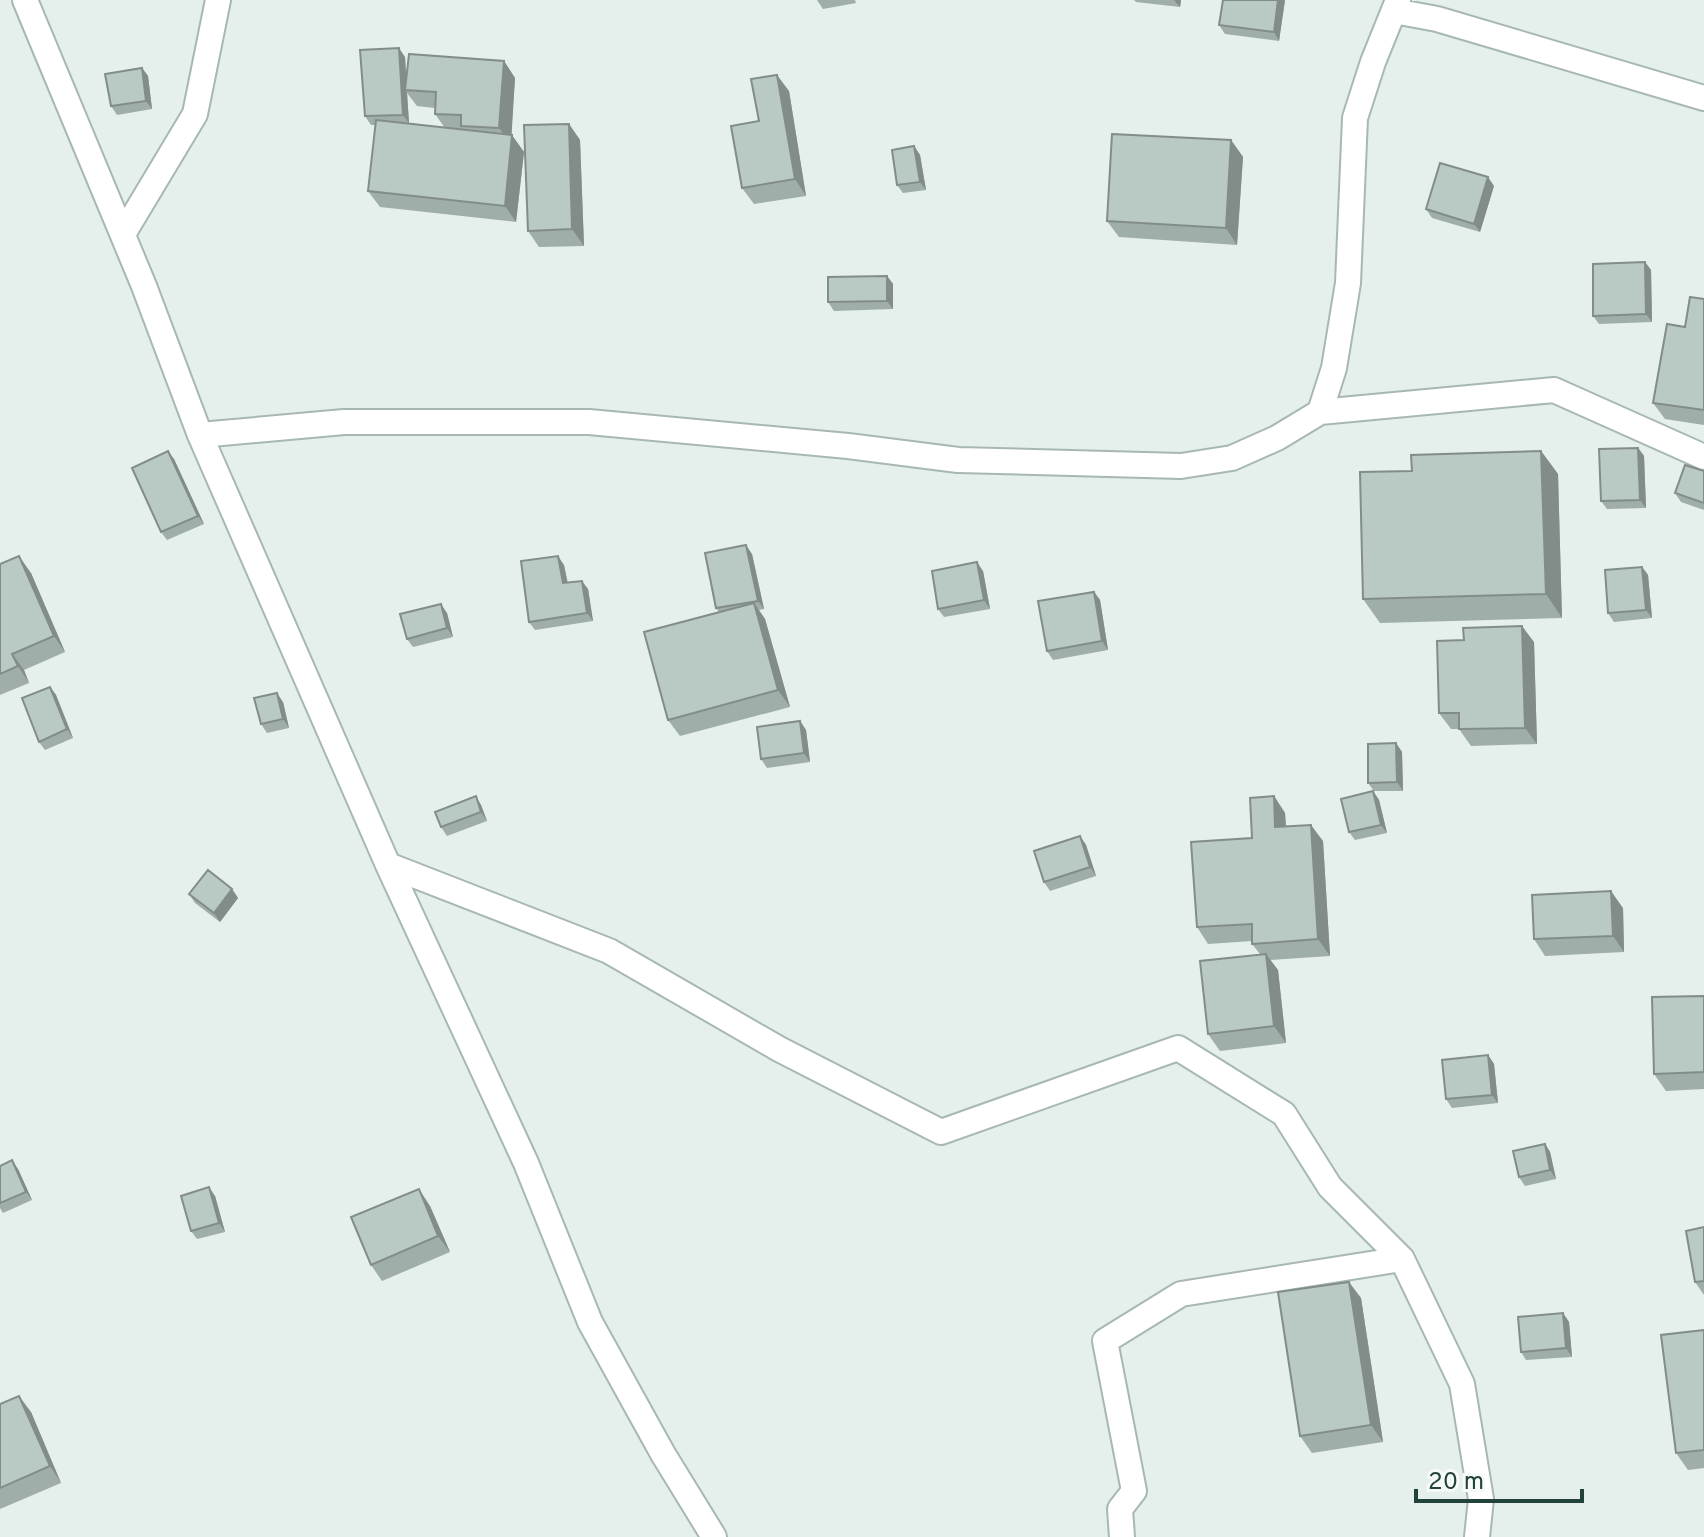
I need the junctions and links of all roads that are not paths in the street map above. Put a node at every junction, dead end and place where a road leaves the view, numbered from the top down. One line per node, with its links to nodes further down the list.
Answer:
1 (25, 0): 5 (street)
2 (218, 0): 5 (street)
3 (1396, 5): 4 (street); 6 (street)
4 (1704, 98)
5 (123, 234): 7 (street)
6 (1320, 412): 7 (street); 8 (street)
7 (200, 435): 9 (street)
8 (1704, 457)
9 (388, 865): 10 (street); 11 (street)
10 (1402, 1259): 12 (street); 13 (street)
11 (714, 1537)
12 (1122, 1537)
13 (1477, 1537)

